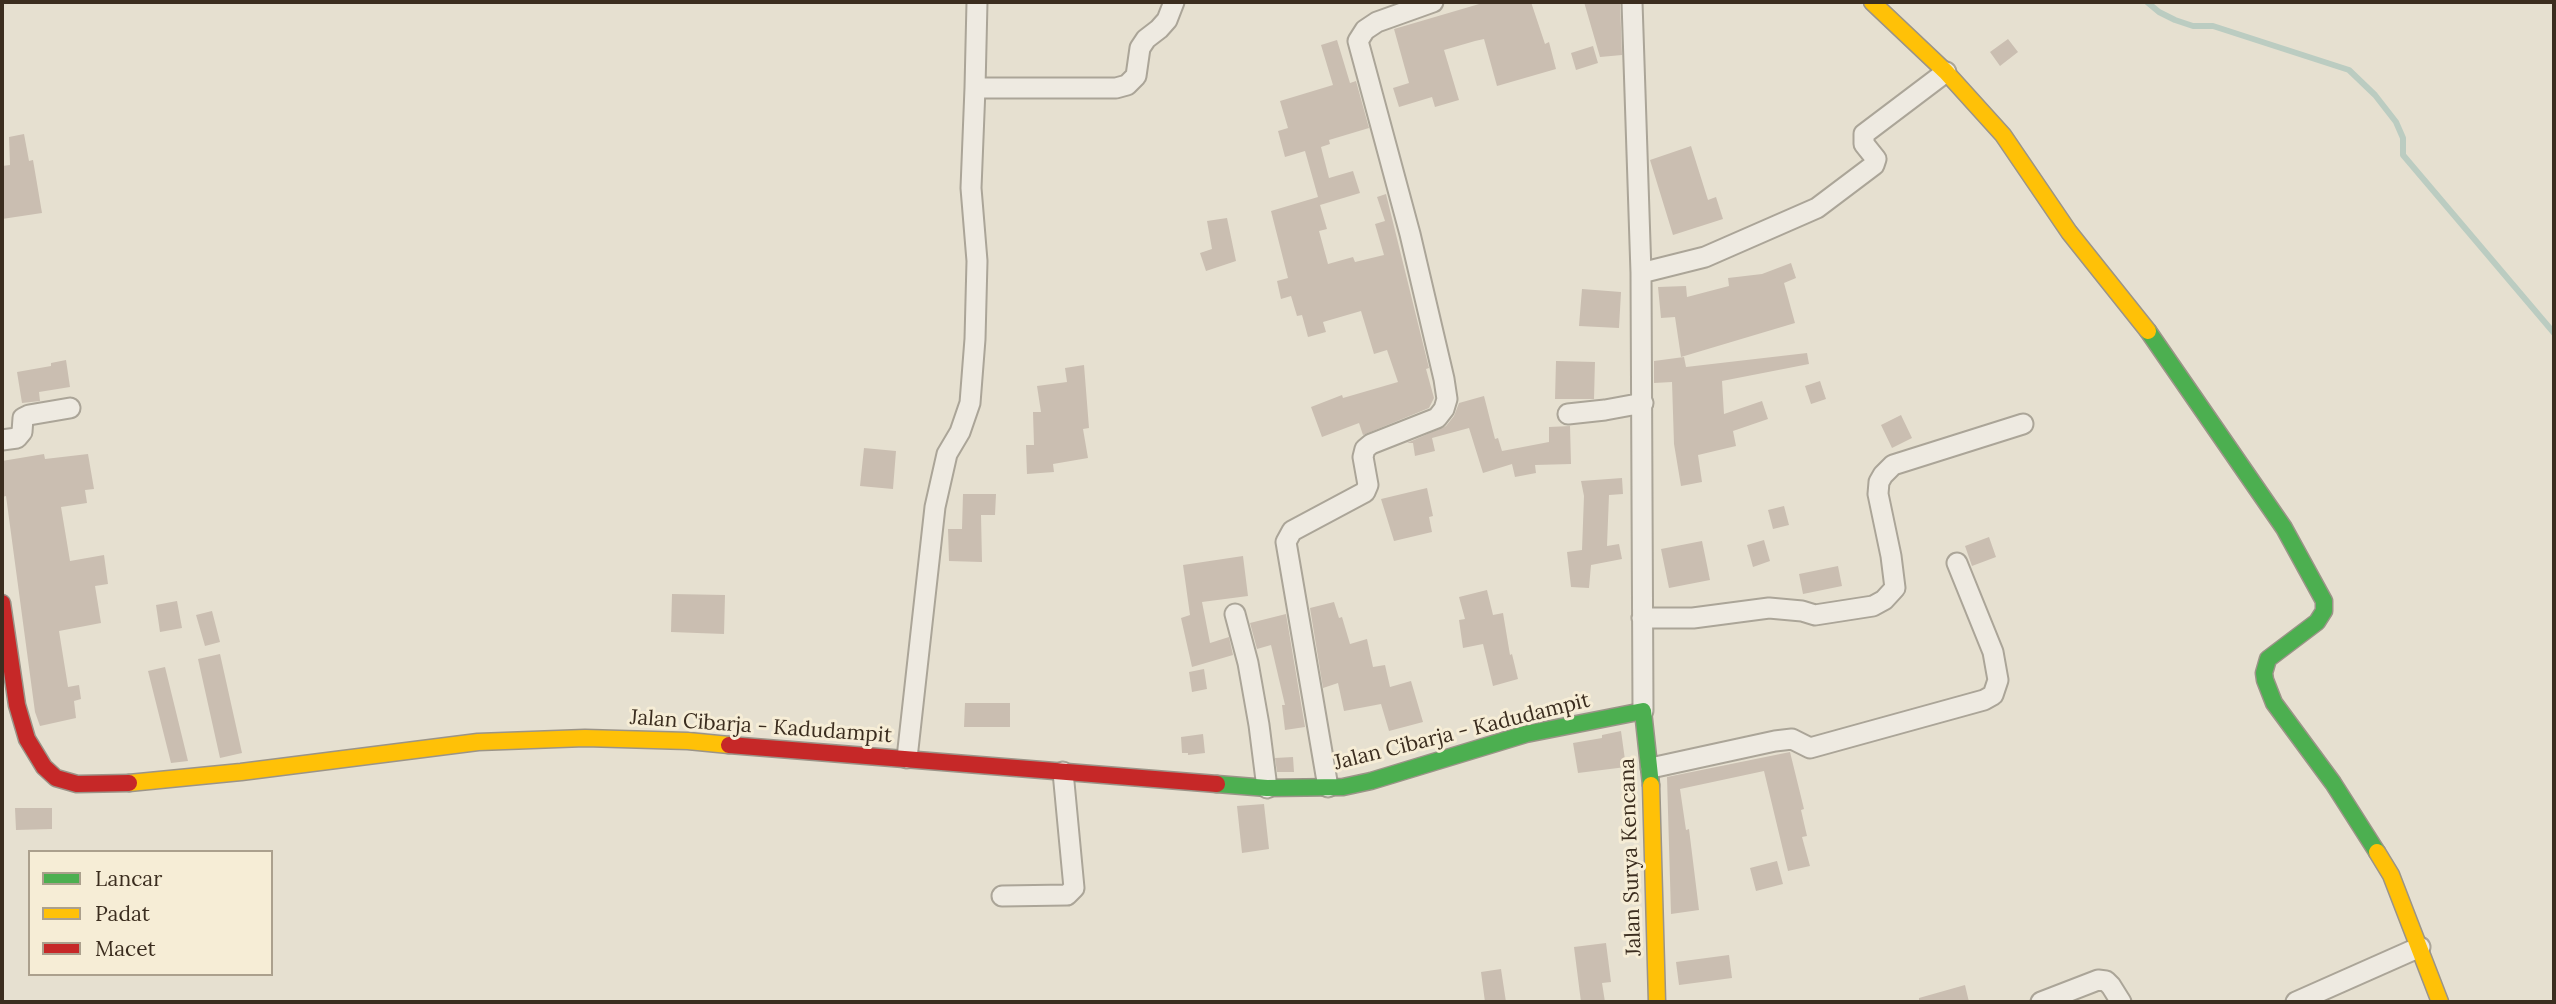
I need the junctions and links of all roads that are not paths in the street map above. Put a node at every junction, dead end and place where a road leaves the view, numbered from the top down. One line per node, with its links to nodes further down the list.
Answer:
1 (977, 2): 7 (street)
2 (1174, 2): 7 (street)
3 (1433, 2): 22 (street)
4 (1632, 2): 8 (street)
5 (1872, 2): 6 (street)
6 (1946, 72): 8 (street); 25 (street)
7 (975, 88): 19 (street)
8 (1641, 273): 9 (street)
9 (1643, 403): 11 (street); 17 (street)
10 (70, 408): 13 (street)
11 (1568, 414)
12 (2023, 424): 17 (street)
13 (2, 440)
14 (1957, 563): 20 (street)
15 (2, 603): 19 (street, Jalan Cibarja - Kadudampit)
16 (1235, 614): 23 (street)
17 (1642, 618): 18 (street)
18 (1643, 711): 20 (street, Jalan Surya Kencana); 22 (street, Jalan Cibarja - Kadudampit)
19 (907, 758): 21 (street, Jalan Cibarja - Kadudampit)
20 (1651, 768): 26 (street, Jalan Surya Kencana)
21 (1063, 772): 23 (street, Jalan Cibarja - Kadudampit); 24 (street)
22 (1328, 787): 23 (street, Jalan Cibarja - Kadudampit)
23 (1267, 788)
24 (1002, 896)
25 (2420, 947): 29 (street); 30 (street)
26 (1657, 1002)
27 (2041, 1002): 28 (street)
28 (2121, 1002)
29 (2296, 1002)
30 (2440, 1002)

